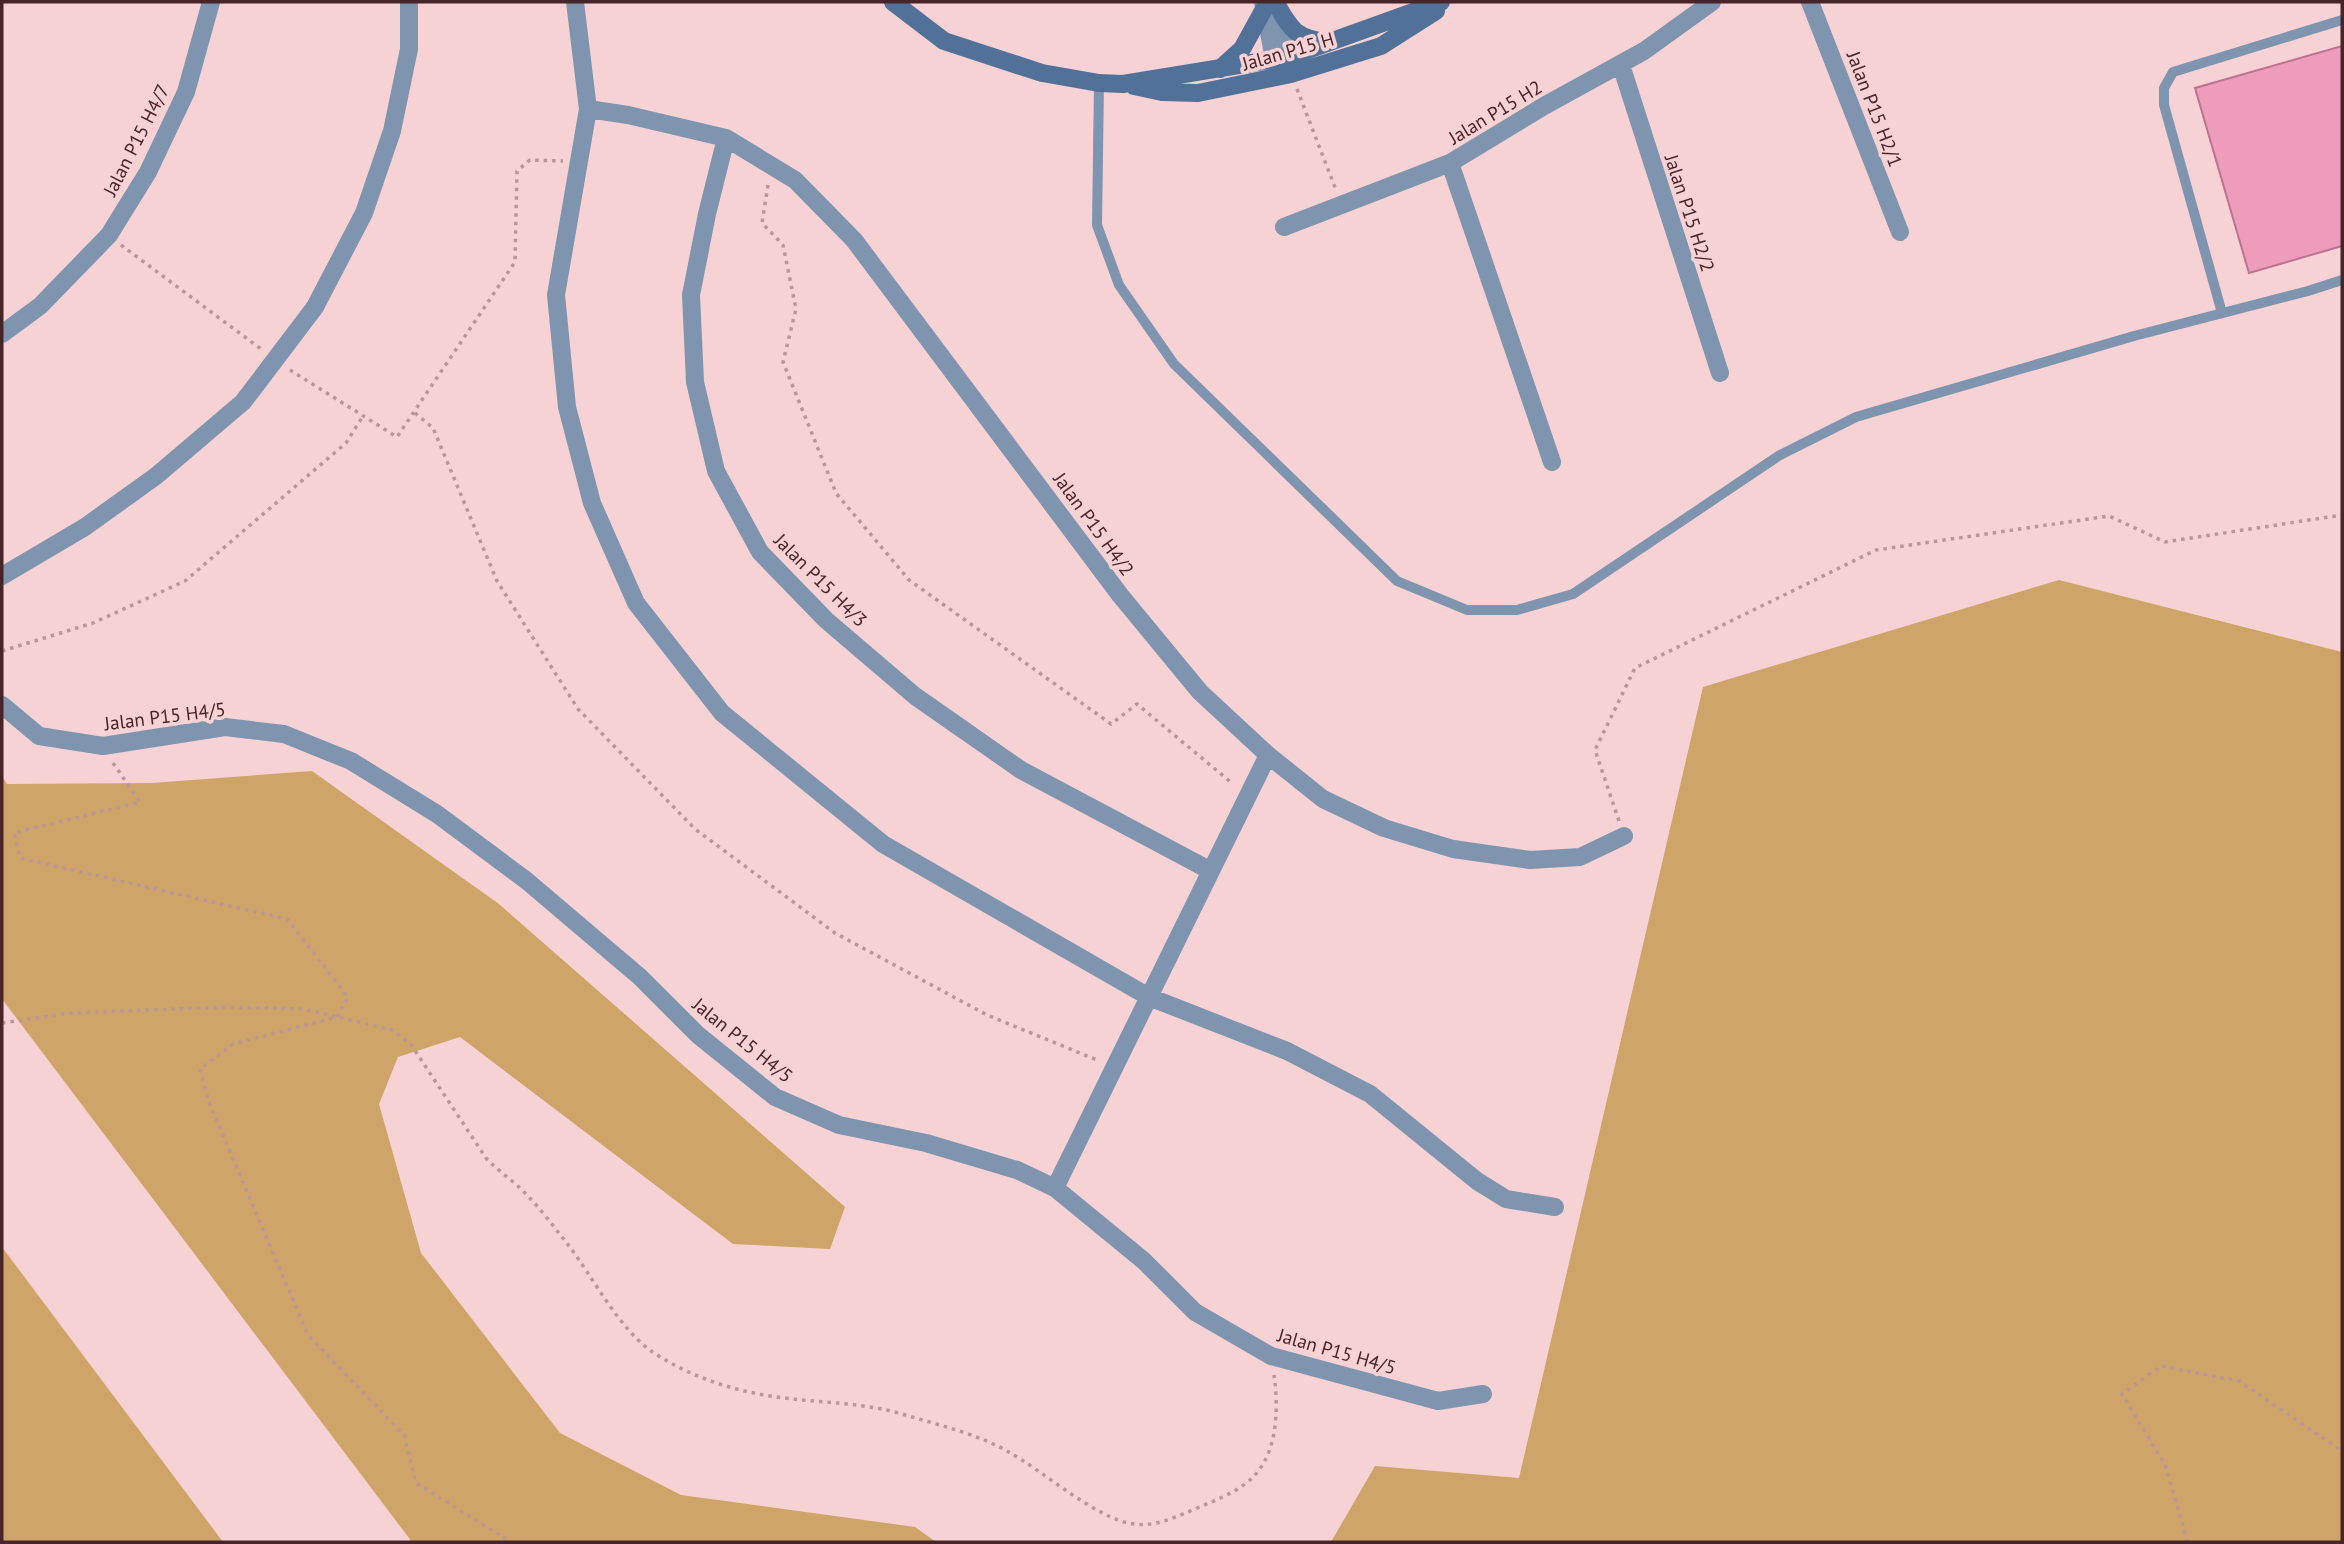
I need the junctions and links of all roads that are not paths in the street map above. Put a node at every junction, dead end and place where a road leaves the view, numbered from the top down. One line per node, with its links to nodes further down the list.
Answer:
1 (211, 2): 24 (street, Jalan P15 H4/7)
2 (409, 2): 27 (street)
3 (575, 2): 17 (street)
4 (893, 2): 15 (street, Jalan P15 H)
5 (1441, 2): 11 (street, Jalan P15 H)
6 (1450, 2): 13 (street, Jalan P15 H)
7 (1712, 2): 12 (street, Jalan P15 H2)
8 (1811, 2): 21 (street, Jalan P15 H2/1)
9 (1271, 5): 11 (street); 13 (street); 14 (street)
10 (2342, 20): 23 (lane)
11 (1328, 42): 13 (street, Jalan P15 H)
12 (1621, 65): 19 (street, Jalan P15 H2); 25 (street, Jalan P15 H2/2)
13 (1283, 67): 14 (street, Jalan P15 H); 16 (street, Jalan P15 H)
14 (1220, 68): 16 (street, Jalan P15 H)
15 (1099, 83): 16 (street, Jalan P15 H); 23 (lane)
16 (1123, 84)
17 (589, 109): 18 (street, Jalan P15 H4/2); 32 (street)
18 (726, 138): 29 (street, Jalan P15 H4/2); 31 (street, Jalan P15 H4/3)
19 (1450, 163): 20 (street, Jalan P15 H2); 26 (street)
20 (1284, 227)
21 (1900, 232)
22 (2342, 280): 23 (lane)
23 (2222, 313)
24 (2, 334)
25 (1720, 373)
26 (1552, 462)
27 (2, 576)
28 (2, 705): 33 (street, Jalan P15 H4/5)
29 (1268, 755): 30 (street, Jalan P15 H4/2); 31 (street)
30 (1624, 836)
31 (1211, 870): 32 (street)
32 (1149, 997): 33 (street); 34 (street)
33 (1055, 1188): 35 (street, Jalan P15 H4/5)
34 (1555, 1207)
35 (1483, 1394)

